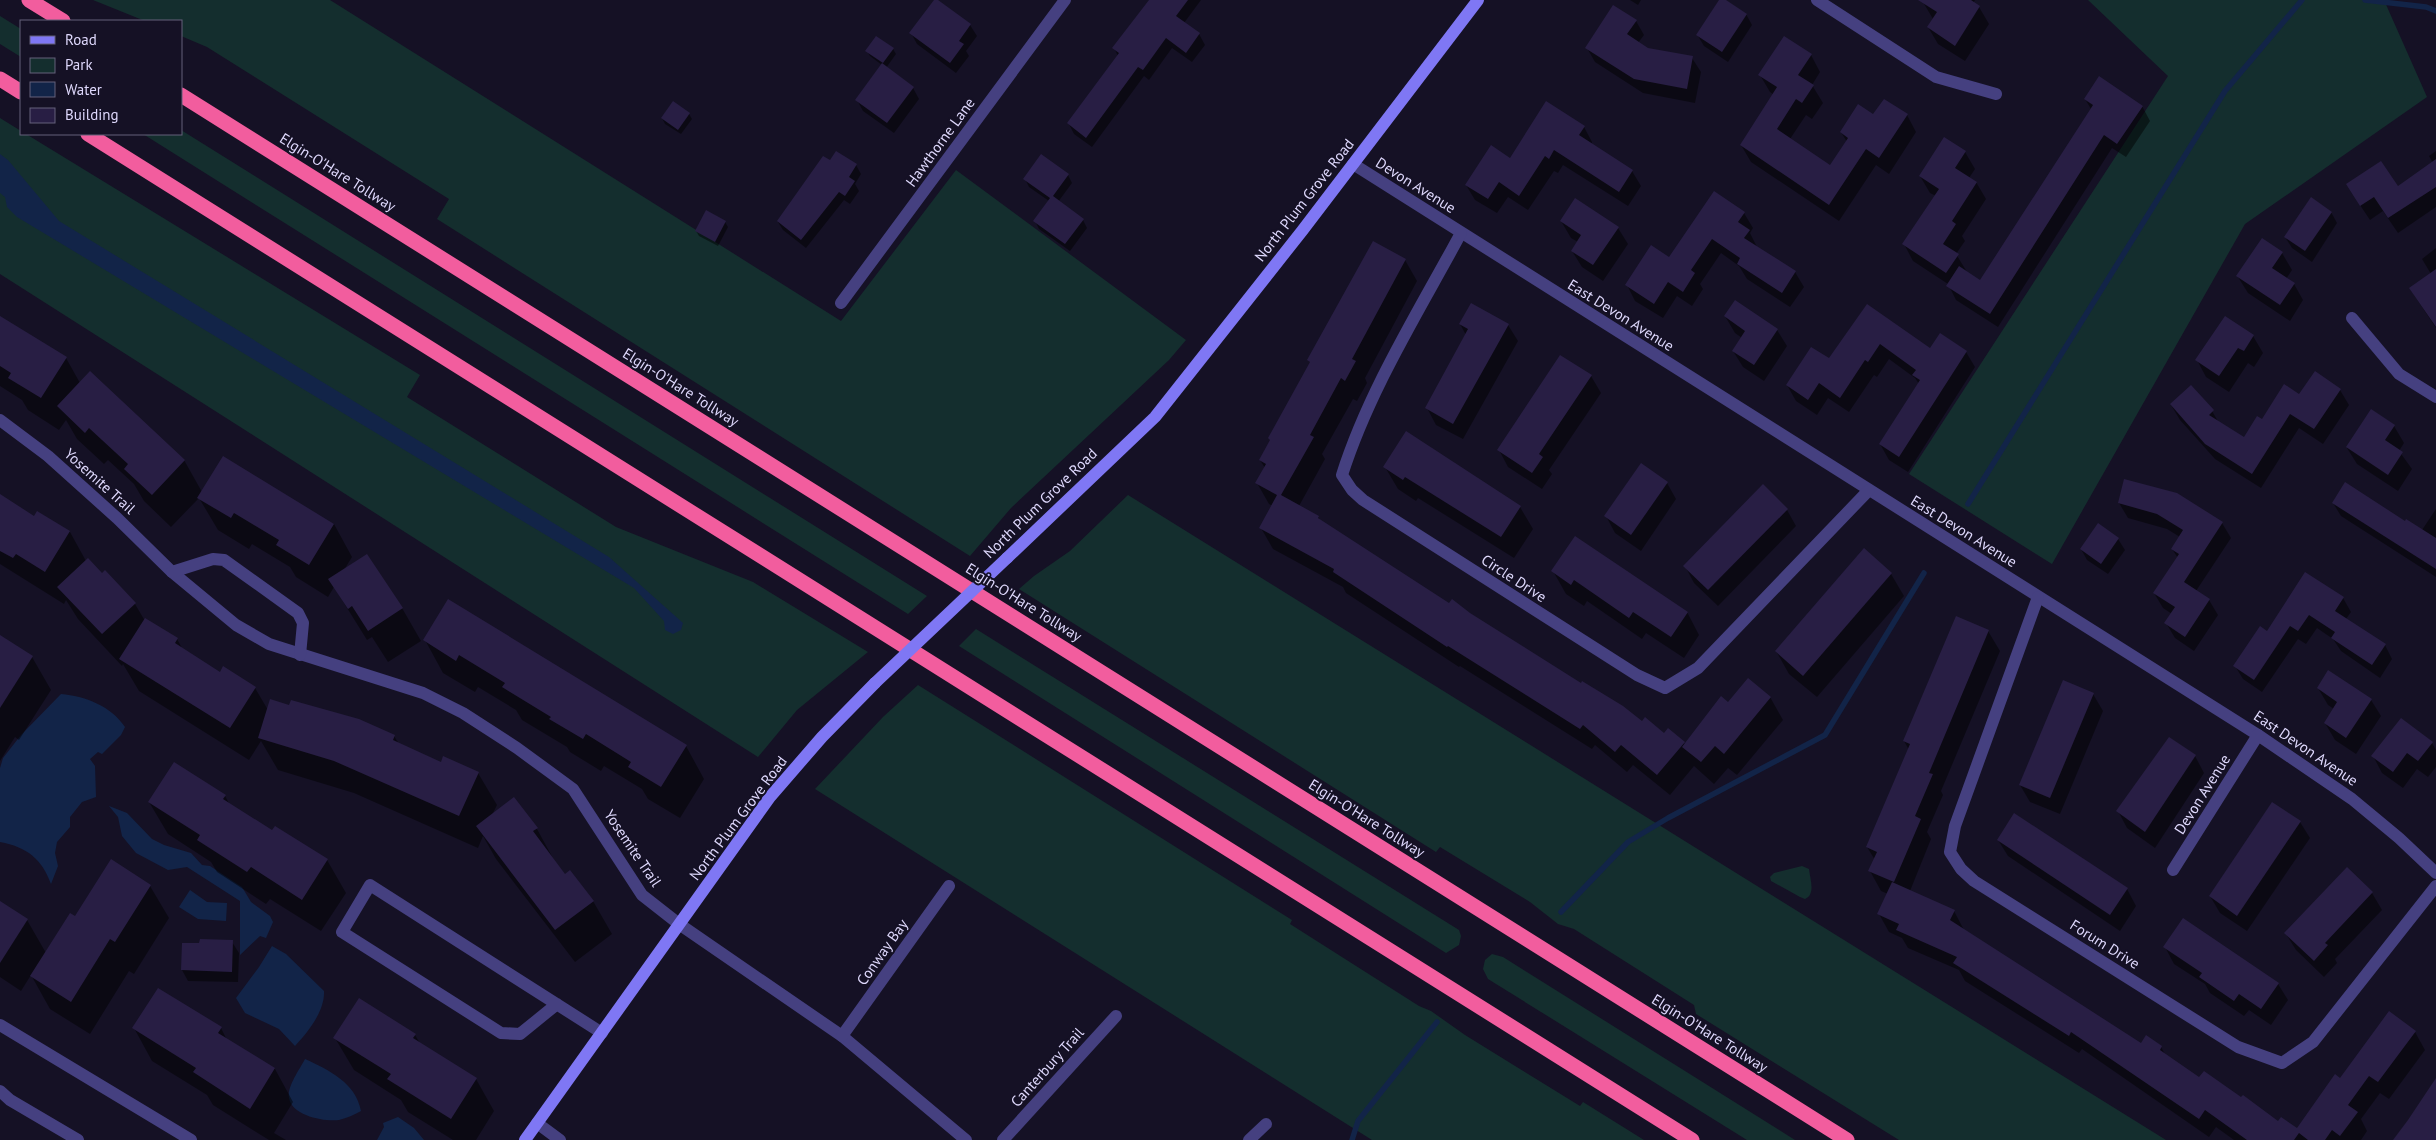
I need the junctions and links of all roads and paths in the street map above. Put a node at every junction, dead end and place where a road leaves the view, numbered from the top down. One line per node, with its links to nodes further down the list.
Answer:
1 (29, 0): 5 (highway)
2 (1478, 0): 11 (street, North Plum Grove Road)
3 (1817, 0): 8 (street)
4 (1063, 1): 13 (street, Hawthorne Lane)
5 (61, 20)
6 (0, 79): 7 (highway)
7 (20, 91)
8 (1996, 94)
9 (182, 96): 43 (highway, Elgin-O'Hare Tollway)
10 (90, 135): 42 (highway)
11 (1353, 164): 12 (street, Devon Avenue); 26 (street, North Plum Grove Road, bridge)
12 (1461, 233): 17 (street, East Devon Avenue); 17 (street, Circle Drive)
13 (841, 303)
14 (2352, 318): 15 (street)
15 (2436, 397)
16 (0, 420): 18 (street, Yosemite Trail)
17 (1869, 490): 19 (street, East Devon Avenue)
18 (172, 572): 20 (street, Yosemite Trail); 20 (street)
19 (2038, 597): 21 (street, East Devon Avenue); 25 (street, Forum Drive)
20 (300, 655): 26 (street, Yosemite Trail)
21 (2258, 735): 22 (street, Devon Avenue); 23 (street, East Devon Avenue)
22 (2173, 870)
23 (2436, 873)
24 (949, 886): 31 (street, Conway Bay)
25 (2436, 886)
26 (679, 924): 30 (street, North Plum Grove Road); 31 (street, Yosemite Trail)
27 (557, 1004): 27 (street); 30 (street)
28 (1116, 1016): 40 (street, Canterbury Trail)
29 (0, 1025): 36 (street)
30 (602, 1033): 33 (street, North Plum Grove Road)
31 (842, 1036): 39 (street, Yosemite Trail)
32 (0, 1091): 35 (street)
33 (537, 1123): 37 (street, North Plum Grove Road); 38 (street)
34 (1266, 1124): 41 (street)
35 (78, 1140)
36 (191, 1140)
37 (526, 1140)
38 (560, 1140)
39 (966, 1140)
40 (1003, 1140)
41 (1249, 1140)
42 (1692, 1140)
43 (1847, 1140)

